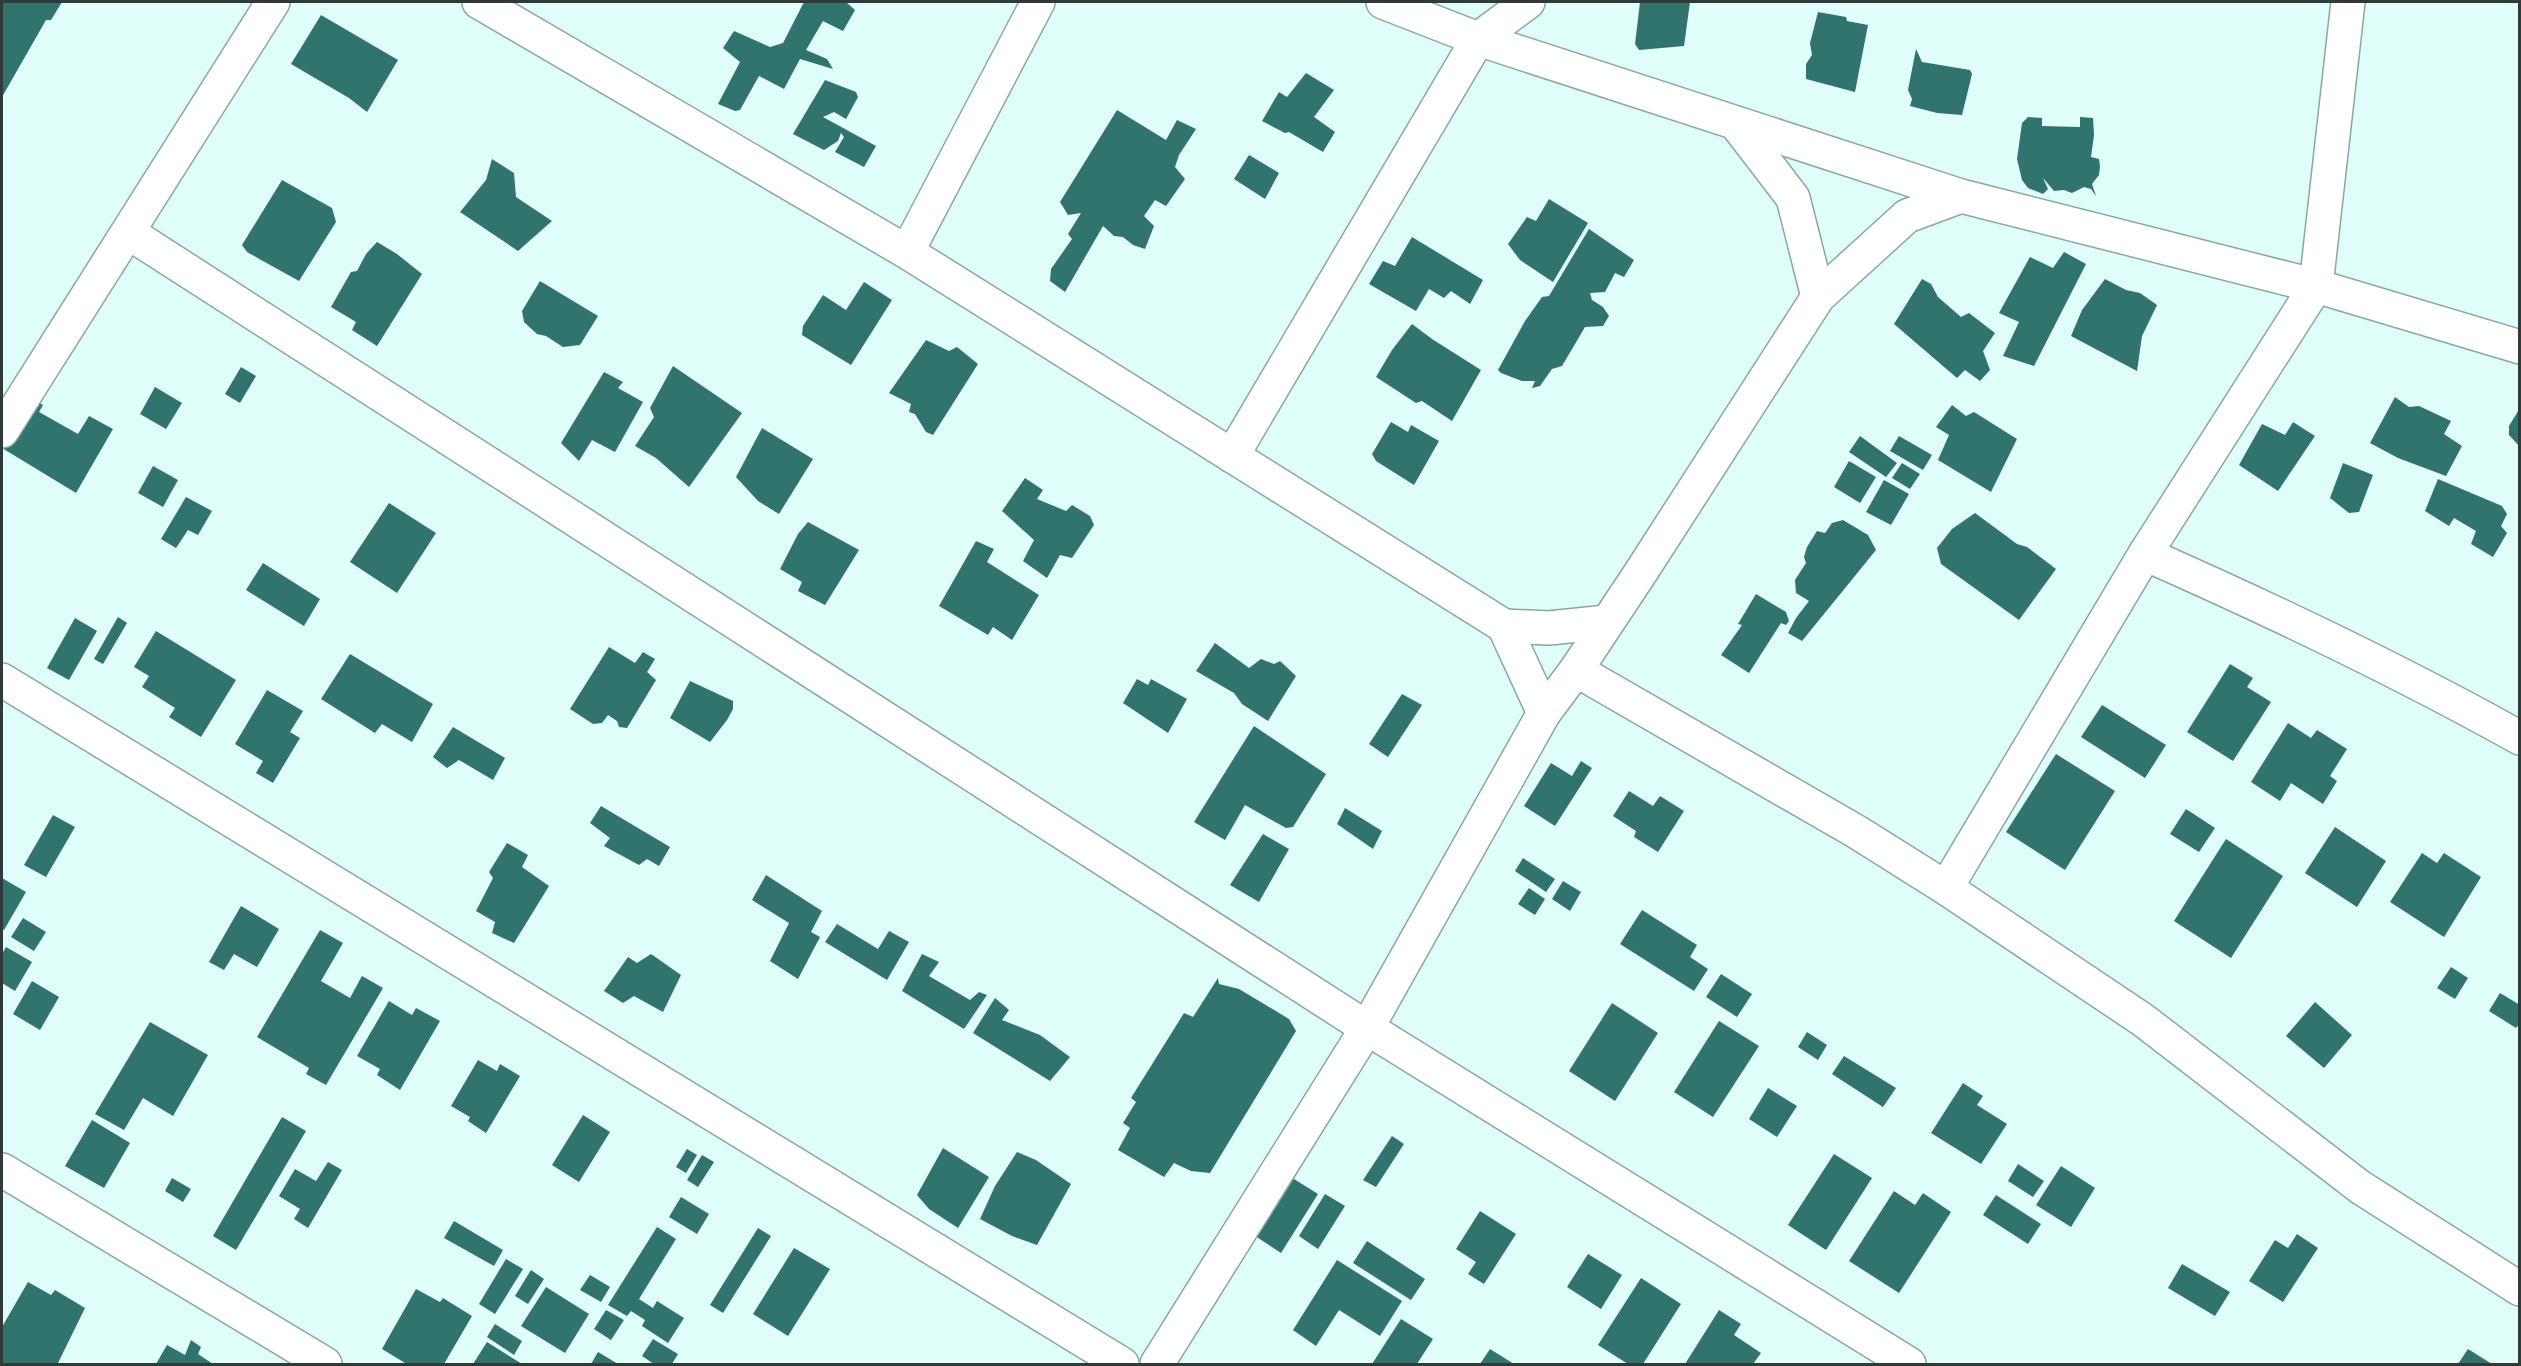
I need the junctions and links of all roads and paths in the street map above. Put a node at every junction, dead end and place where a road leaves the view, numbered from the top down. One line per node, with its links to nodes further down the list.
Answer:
1 (273, 2): 10 (street)
2 (478, 2): 11 (street)
3 (1038, 2): 11 (street)
4 (1383, 2): 7 (street)
5 (1528, 2): 7 (street)
6 (2348, 2): 12 (street)
7 (1478, 39): 8 (street); 16 (street)
8 (1737, 125): 9 (street); 13 (street)
9 (1961, 196): 12 (street); 13 (street)
10 (129, 233): 15 (street); 25 (street)
11 (907, 252): 16 (street)
12 (2316, 286): 14 (street); 17 (street)
13 (1818, 297): 18 (street)
14 (2520, 347)
15 (2, 431)
16 (1232, 456): 19 (street)
17 (2145, 554): 23 (street); 24 (street)
18 (1608, 622): 19 (street); 20 (street)
19 (1504, 626): 22 (street)
20 (1576, 670): 22 (street); 24 (street)
21 (2, 680): 29 (street)
22 (1545, 713): 25 (street)
23 (2520, 738)
24 (1946, 888): 27 (street)
25 (1367, 1028): 30 (street); 31 (street)
26 (2, 1170): 28 (street)
27 (2520, 1289)
28 (325, 1365)
29 (1122, 1365)
30 (1156, 1365)
31 (1909, 1365)

